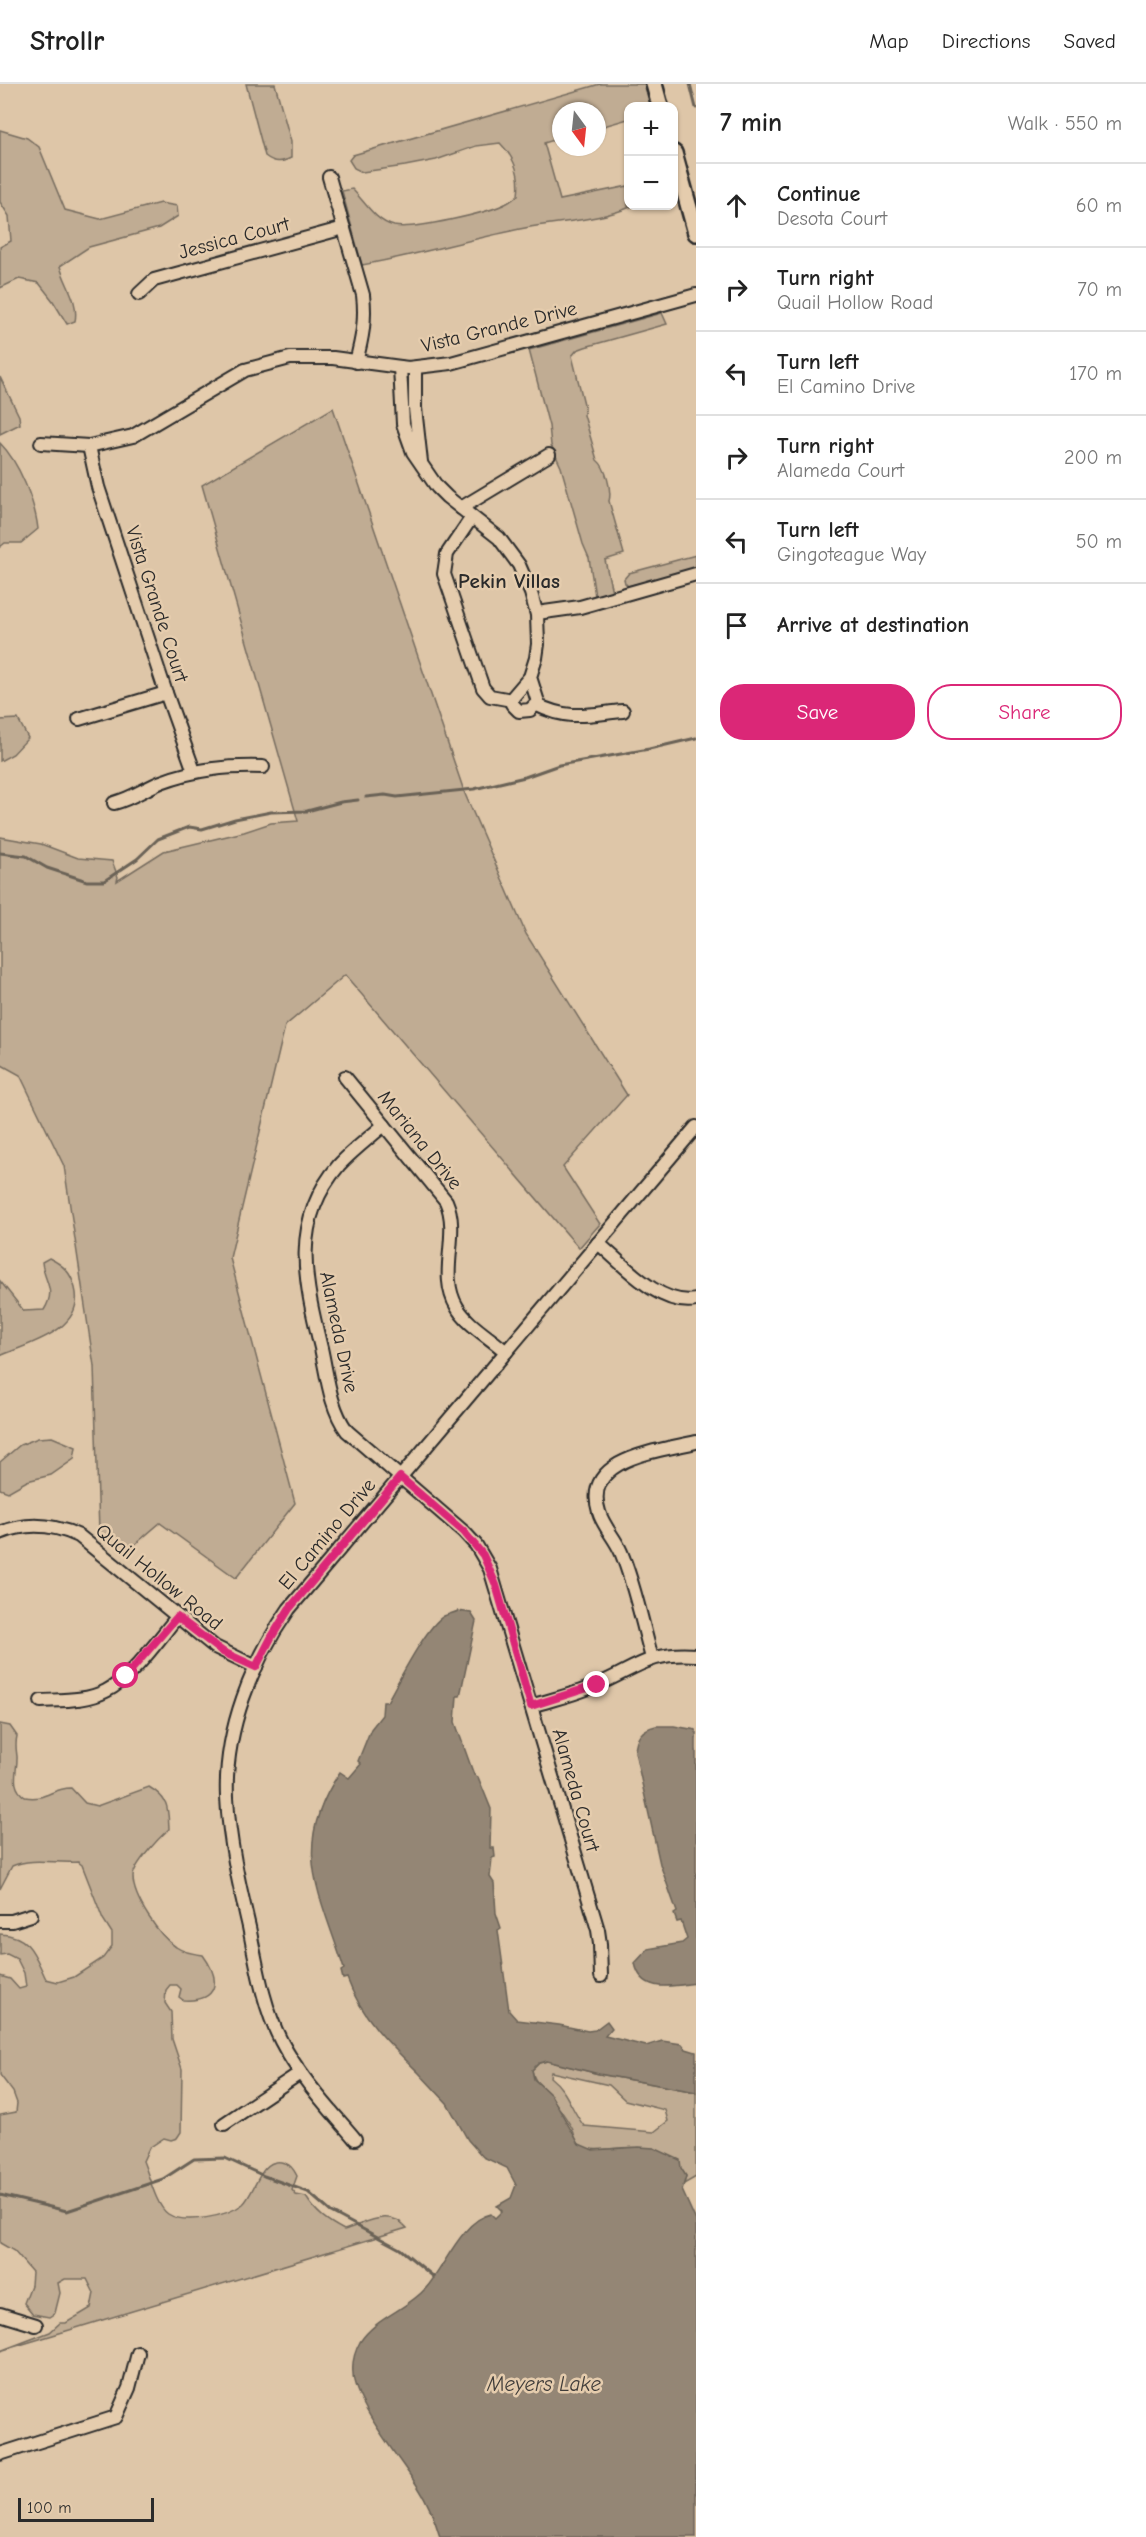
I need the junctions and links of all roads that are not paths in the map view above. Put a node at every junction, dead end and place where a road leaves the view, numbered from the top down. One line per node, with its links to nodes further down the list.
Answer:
1 (654, 84): 2 (main road)
2 (659, 102)
3 (675, 156): 6 (main road)
4 (329, 177): 5 (street)
5 (344, 228): 7 (street, Jessica Court); 9 (street)
6 (696, 233)
7 (139, 294)
8 (696, 296): 11 (street, Vista Grande Drive)
9 (356, 362): 10 (street, Vista Grande Drive); 13 (street, Vista Grande Drive)
10 (400, 368): 11 (street, Vista Grande Drive); 15 (street)
11 (415, 368): 15 (street)
12 (41, 443): 13 (street, Vista Grande Drive)
13 (89, 446): 21 (street, Vista Grande Court)
14 (549, 455): 16 (street)
15 (421, 462): 16 (street)
16 (461, 508): 17 (street)
17 (472, 517): 19 (street); 22 (street)
18 (696, 574): 19 (street)
19 (537, 613): 20 (street)
20 (530, 677): 22 (street); 23 (street)
21 (165, 693): 25 (street); 27 (street, Vista Grande Court)
22 (512, 700): 23 (street)
23 (537, 705): 24 (street)
24 (623, 711)
25 (80, 719)
26 (263, 767): 27 (street)
27 (194, 771): 28 (street)
28 (114, 803)
29 (345, 1077): 30 (street, Mariana Drive)
30 (384, 1125): 34 (street, Mariana Drive); 36 (street, Alameda Drive)
31 (696, 1127): 32 (street, El Camino Drive)
32 (598, 1243): 33 (street); 34 (street, El Camino Drive)
33 (696, 1300)
34 (506, 1352): 36 (street, El Camino Drive)
35 (696, 1442): 40 (street)
36 (400, 1477): 41 (street, El Camino Drive); 43 (street, Alameda Court)
37 (0, 1533): 38 (street, Quail Hollow Road)
38 (177, 1617): 41 (street, Quail Hollow Road); 42 (street)
39 (696, 1655): 40 (street)
40 (652, 1658): 43 (street)
41 (256, 1667): 47 (street, El Camino Drive)
42 (41, 1701)
43 (531, 1706): 46 (street, Alameda Court)
44 (31, 1915): 45 (street)
45 (0, 1922)
46 (601, 1976)
47 (300, 2073): 48 (street); 49 (street, El Camino Drive)
48 (224, 2124)
49 (355, 2139)
50 (0, 2314): 51 (street)
51 (36, 2325)
52 (138, 2353): 53 (street)
53 (0, 2454)

